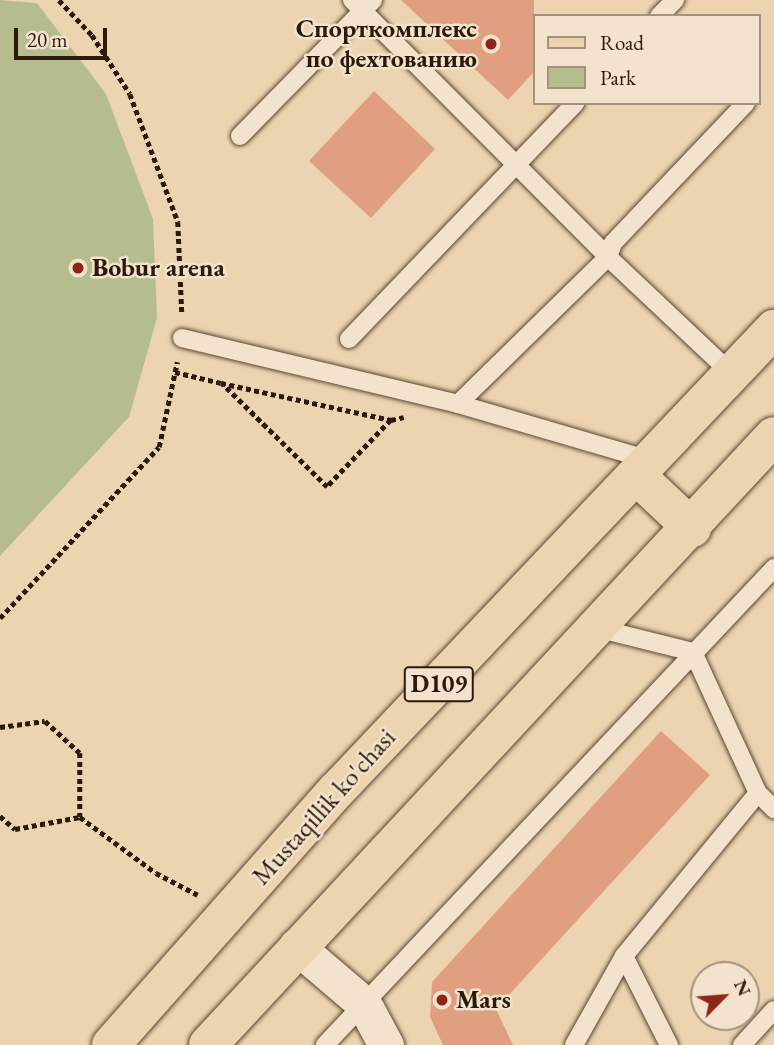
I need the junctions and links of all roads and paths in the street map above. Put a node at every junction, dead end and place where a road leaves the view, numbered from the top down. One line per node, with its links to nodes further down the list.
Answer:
1 (60, 0): 11 (path)
2 (675, 0): 4 (lane)
3 (363, 4): 7 (lane); 8 (lane)
4 (661, 14)
5 (573, 105): 8 (lane)
6 (744, 105): 9 (lane)
7 (240, 136)
8 (516, 164): 9 (lane); 12 (lane)
9 (608, 257): 14 (lane); 16 (lane)
10 (774, 329): 14 (main road, Mustaqillik ko'chasi / D109)
11 (182, 338): 13 (path); 16 (lane)
12 (349, 339)
13 (175, 372): 15 (path); 21 (path)
14 (732, 374): 18 (main road, Mustaqillik ko'chasi / D109)
15 (221, 383): 15 (path)
16 (458, 404): 18 (lane)
17 (774, 436): 19 (main road, D109)
18 (644, 469): 19 (main road); 29 (main road, Mustaqillik ko'chasi / D109)
19 (692, 528): 22 (main road, D109)
20 (774, 568): 23 (lane)
21 (0, 618)
22 (596, 628): 23 (lane); 30 (main road, D109)
23 (693, 652): 25 (lane); 32 (lane)
24 (0, 727): 28 (path)
25 (758, 793): 26 (lane); 31 (lane)
26 (774, 809)
27 (0, 816): 28 (path)
28 (80, 817): 29 (path)
29 (230, 911): 34 (main road, Mustaqillik ko'chasi / D109)
30 (296, 946): 32 (street); 35 (main road, D109)
31 (624, 956): 38 (lane); 39 (lane)
32 (364, 1004): 36 (lane); 37 (street)
33 (774, 1010): 40 (lane)
34 (111, 1045)
35 (208, 1045)
36 (325, 1045)
37 (386, 1045)
38 (574, 1045)
39 (669, 1045)
40 (742, 1045)

